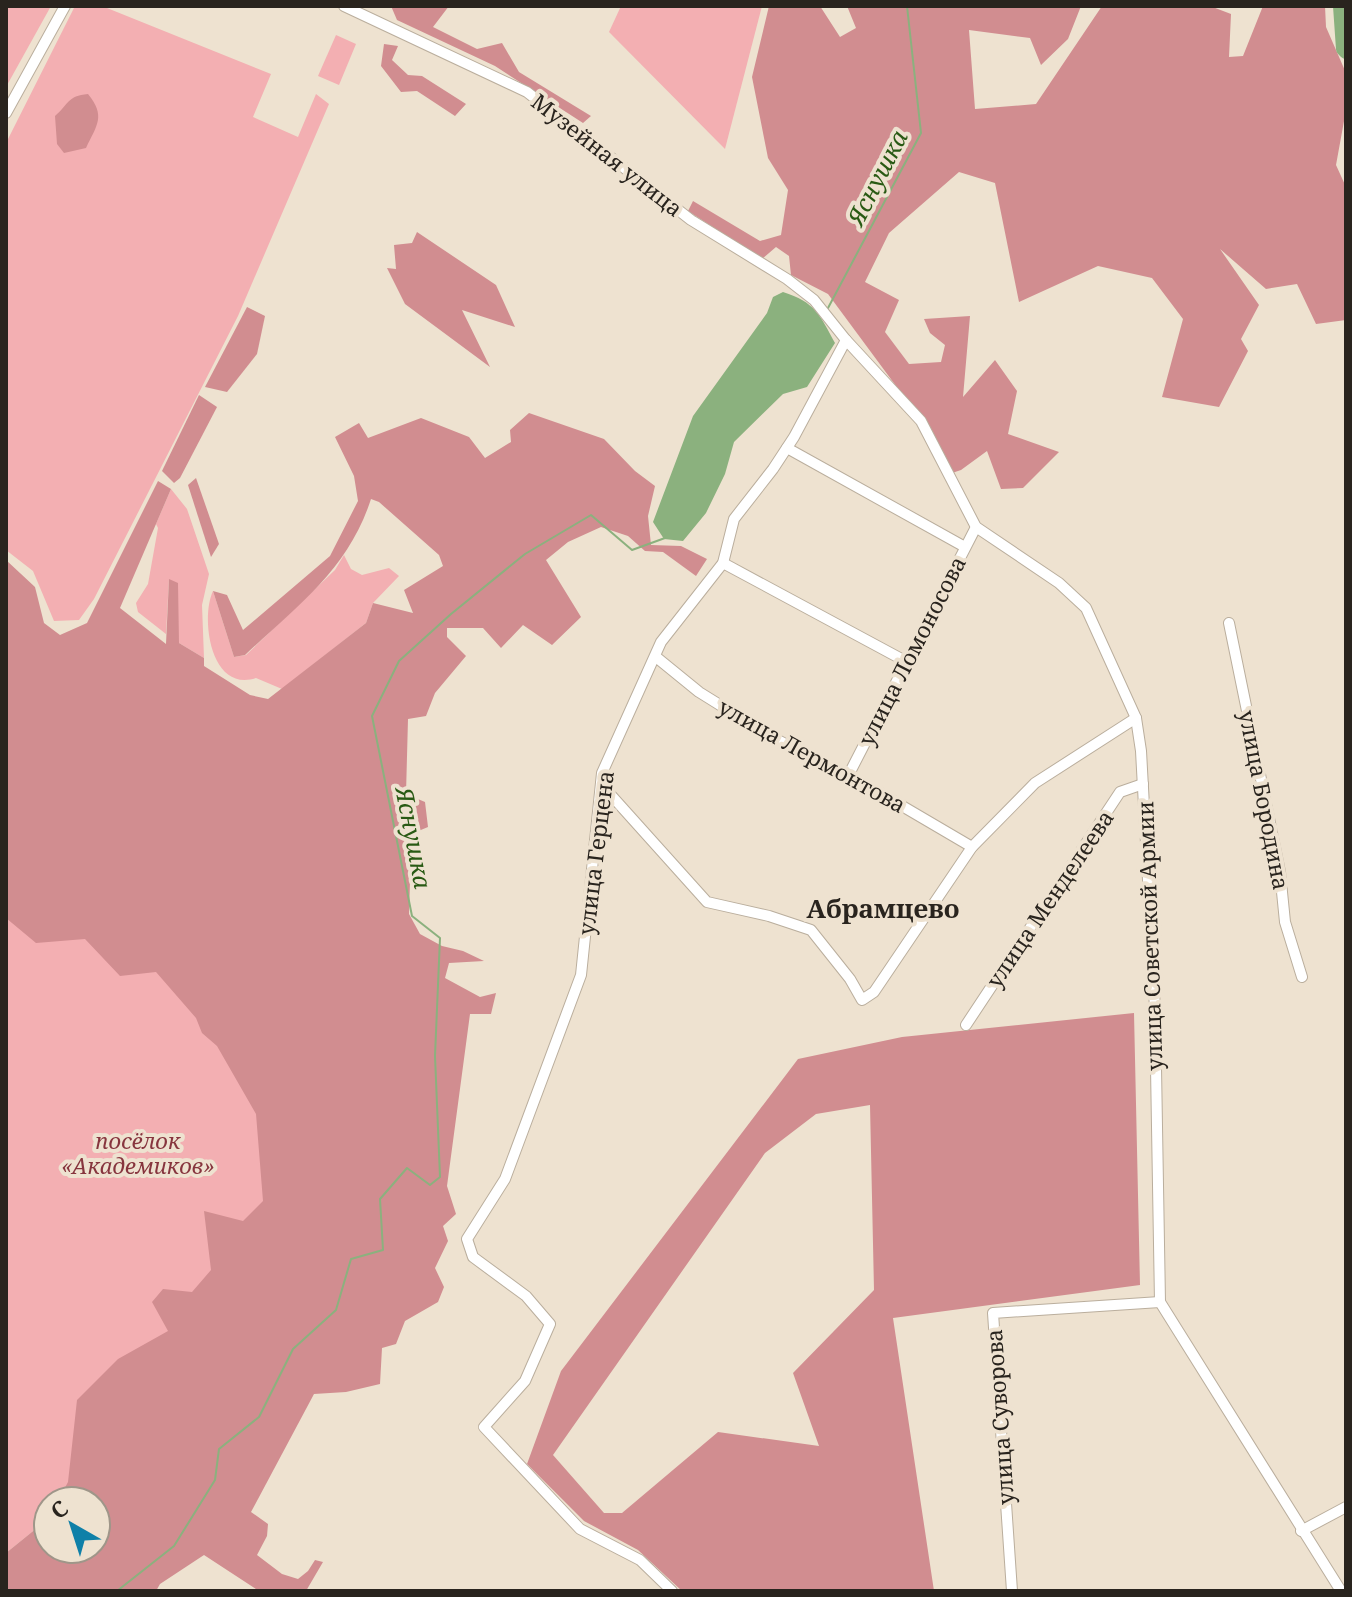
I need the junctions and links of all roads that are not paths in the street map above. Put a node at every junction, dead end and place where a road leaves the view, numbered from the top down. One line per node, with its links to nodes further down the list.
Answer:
1 (65, 6): 3 (street)
2 (344, 6): 4 (street, Музейная улица)
3 (6, 113)
4 (846, 340): 5 (street, улица Герцена); 6 (street, улица Советской Армии)
5 (787, 448): 7 (street); 8 (street, улица Герцена)
6 (976, 527): 7 (street, улица Ломоносова); 12 (street, улица Советской Армии)
7 (965, 547): 11 (street, улица Ломоносова)
8 (723, 563): 10 (street, улица Герцена); 11 (street)
9 (1229, 623): 17 (street, улица Бородина)
10 (656, 657): 13 (street, улица Лермонтова); 14 (street, улица Герцена)
11 (907, 662): 13 (street, улица Ломоносова)
12 (1136, 718): 15 (street, улица Советской Армии); 16 (street)
13 (848, 776): 16 (street, улица Лермонтова)
14 (601, 784): 16 (street); 22 (street, улица Герцена)
15 (1143, 784): 18 (street, улица Менделеева); 19 (street, улица Советской Армии)
16 (972, 847)
17 (1302, 977)
18 (966, 1025)
19 (1160, 1302): 21 (street); 23 (street, улица Суворова)
20 (1346, 1507): 21 (street)
21 (1301, 1531): 24 (street)
22 (672, 1591)
23 (1012, 1591)
24 (1341, 1591)

